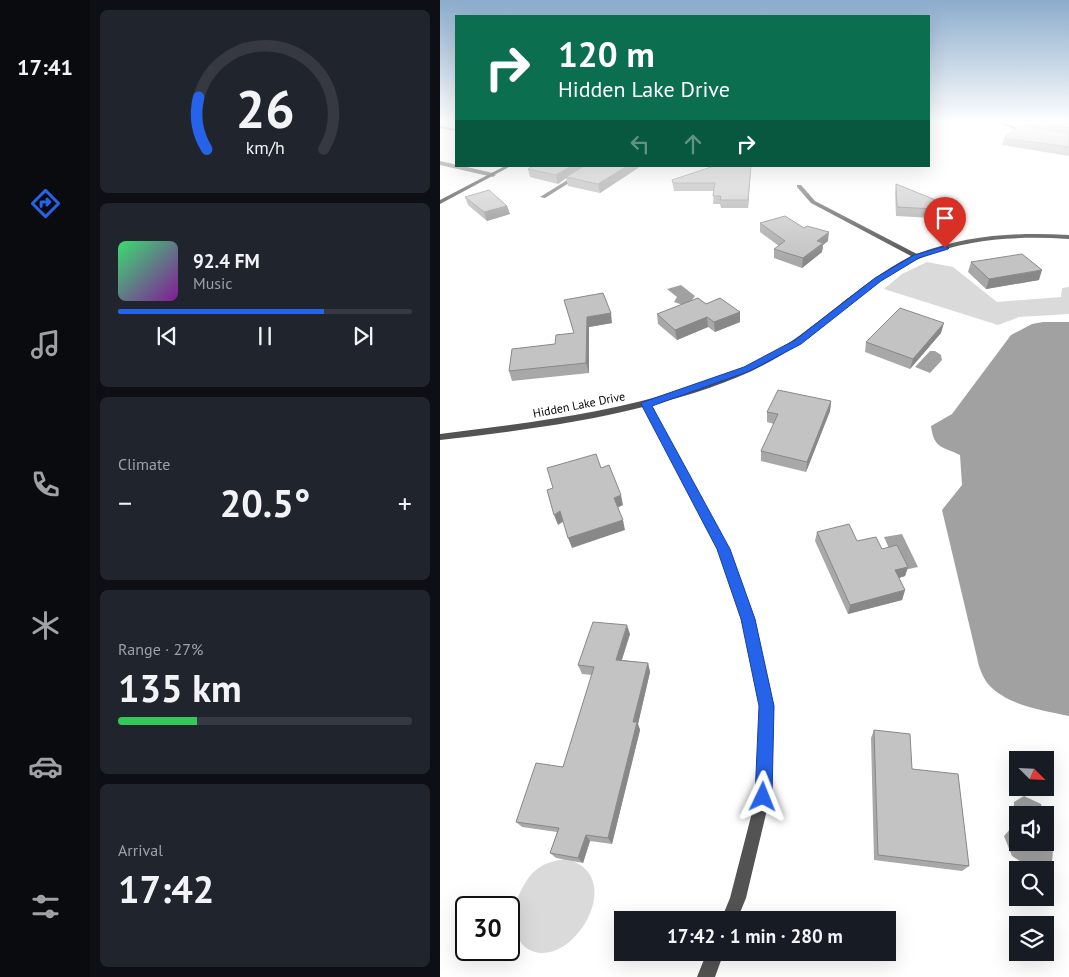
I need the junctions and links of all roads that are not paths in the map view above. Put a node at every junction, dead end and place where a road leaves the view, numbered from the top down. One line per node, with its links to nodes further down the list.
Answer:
1 (467, 169): 4 (street)
2 (504, 169): 4 (main road)
3 (590, 169): 6 (street)
4 (493, 174): 7 (main road)
5 (799, 186): 9 (street)
6 (544, 197)
7 (440, 202)
8 (1069, 237): 9 (street, Hidden Lake Drive)
9 (916, 256): 10 (street, Hidden Lake Drive)
10 (646, 404): 11 (street, Hidden Lake Drive); 12 (street)
11 (440, 437)
12 (733, 911)
13 (712, 961): 14 (street)
14 (706, 977)

